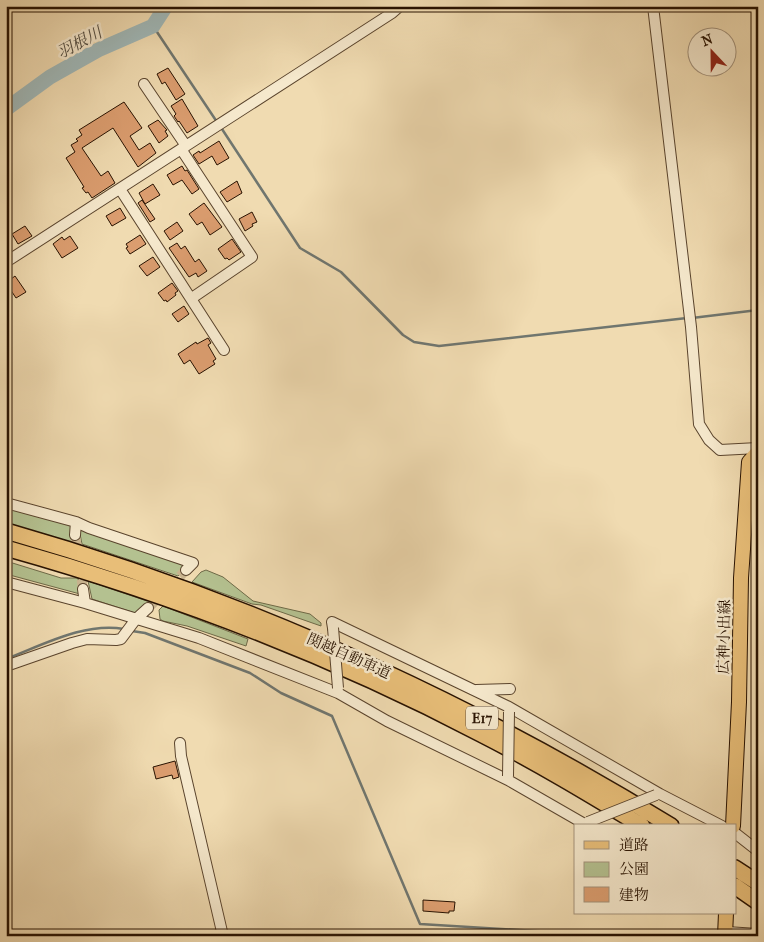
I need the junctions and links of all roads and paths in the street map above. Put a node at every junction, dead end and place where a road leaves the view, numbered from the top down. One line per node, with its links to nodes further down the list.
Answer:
1 (400, 6): 4 (street)
2 (654, 6): 9 (street)
3 (144, 84): 4 (street)
4 (184, 147): 5 (street); 7 (street)
5 (120, 189): 6 (street); 7 (street)
6 (6, 262)
7 (192, 298): 8 (street)
8 (224, 350)
9 (758, 448)
10 (758, 452): 34 (main road, 広神小出線)
11 (6, 503): 12 (street)
12 (76, 522): 14 (street); 16 (street)
13 (6, 531): 32 (highway, 関越自動車道 / E17)
14 (75, 535)
15 (6, 548): 31 (highway, 関越自動車道 / E17)
16 (186, 570)
17 (6, 582): 19 (street)
18 (83, 589): 19 (street)
19 (85, 603): 21 (street)
20 (148, 608): 21 (street)
21 (136, 619): 22 (street); 24 (street)
22 (6, 666)
23 (510, 689): 25 (street)
24 (338, 690): 25 (street, bridge); 28 (street)
25 (473, 690): 26 (street)
26 (509, 709): 28 (street, bridge); 29 (street)
27 (180, 743): 44 (street)
28 (508, 778): 30 (street)
29 (658, 794): 30 (street, bridge); 33 (street)
30 (587, 824)
31 (639, 824)
32 (668, 824)
33 (718, 824)
34 (733, 824)
35 (736, 834): 36 (street)
36 (758, 851)
37 (736, 869): 38 (highway)
38 (758, 883)
39 (736, 887): 40 (highway)
40 (758, 902)
41 (726, 914): 42 (main road)
42 (725, 934): 43 (street)
43 (758, 934)
44 (223, 936)

